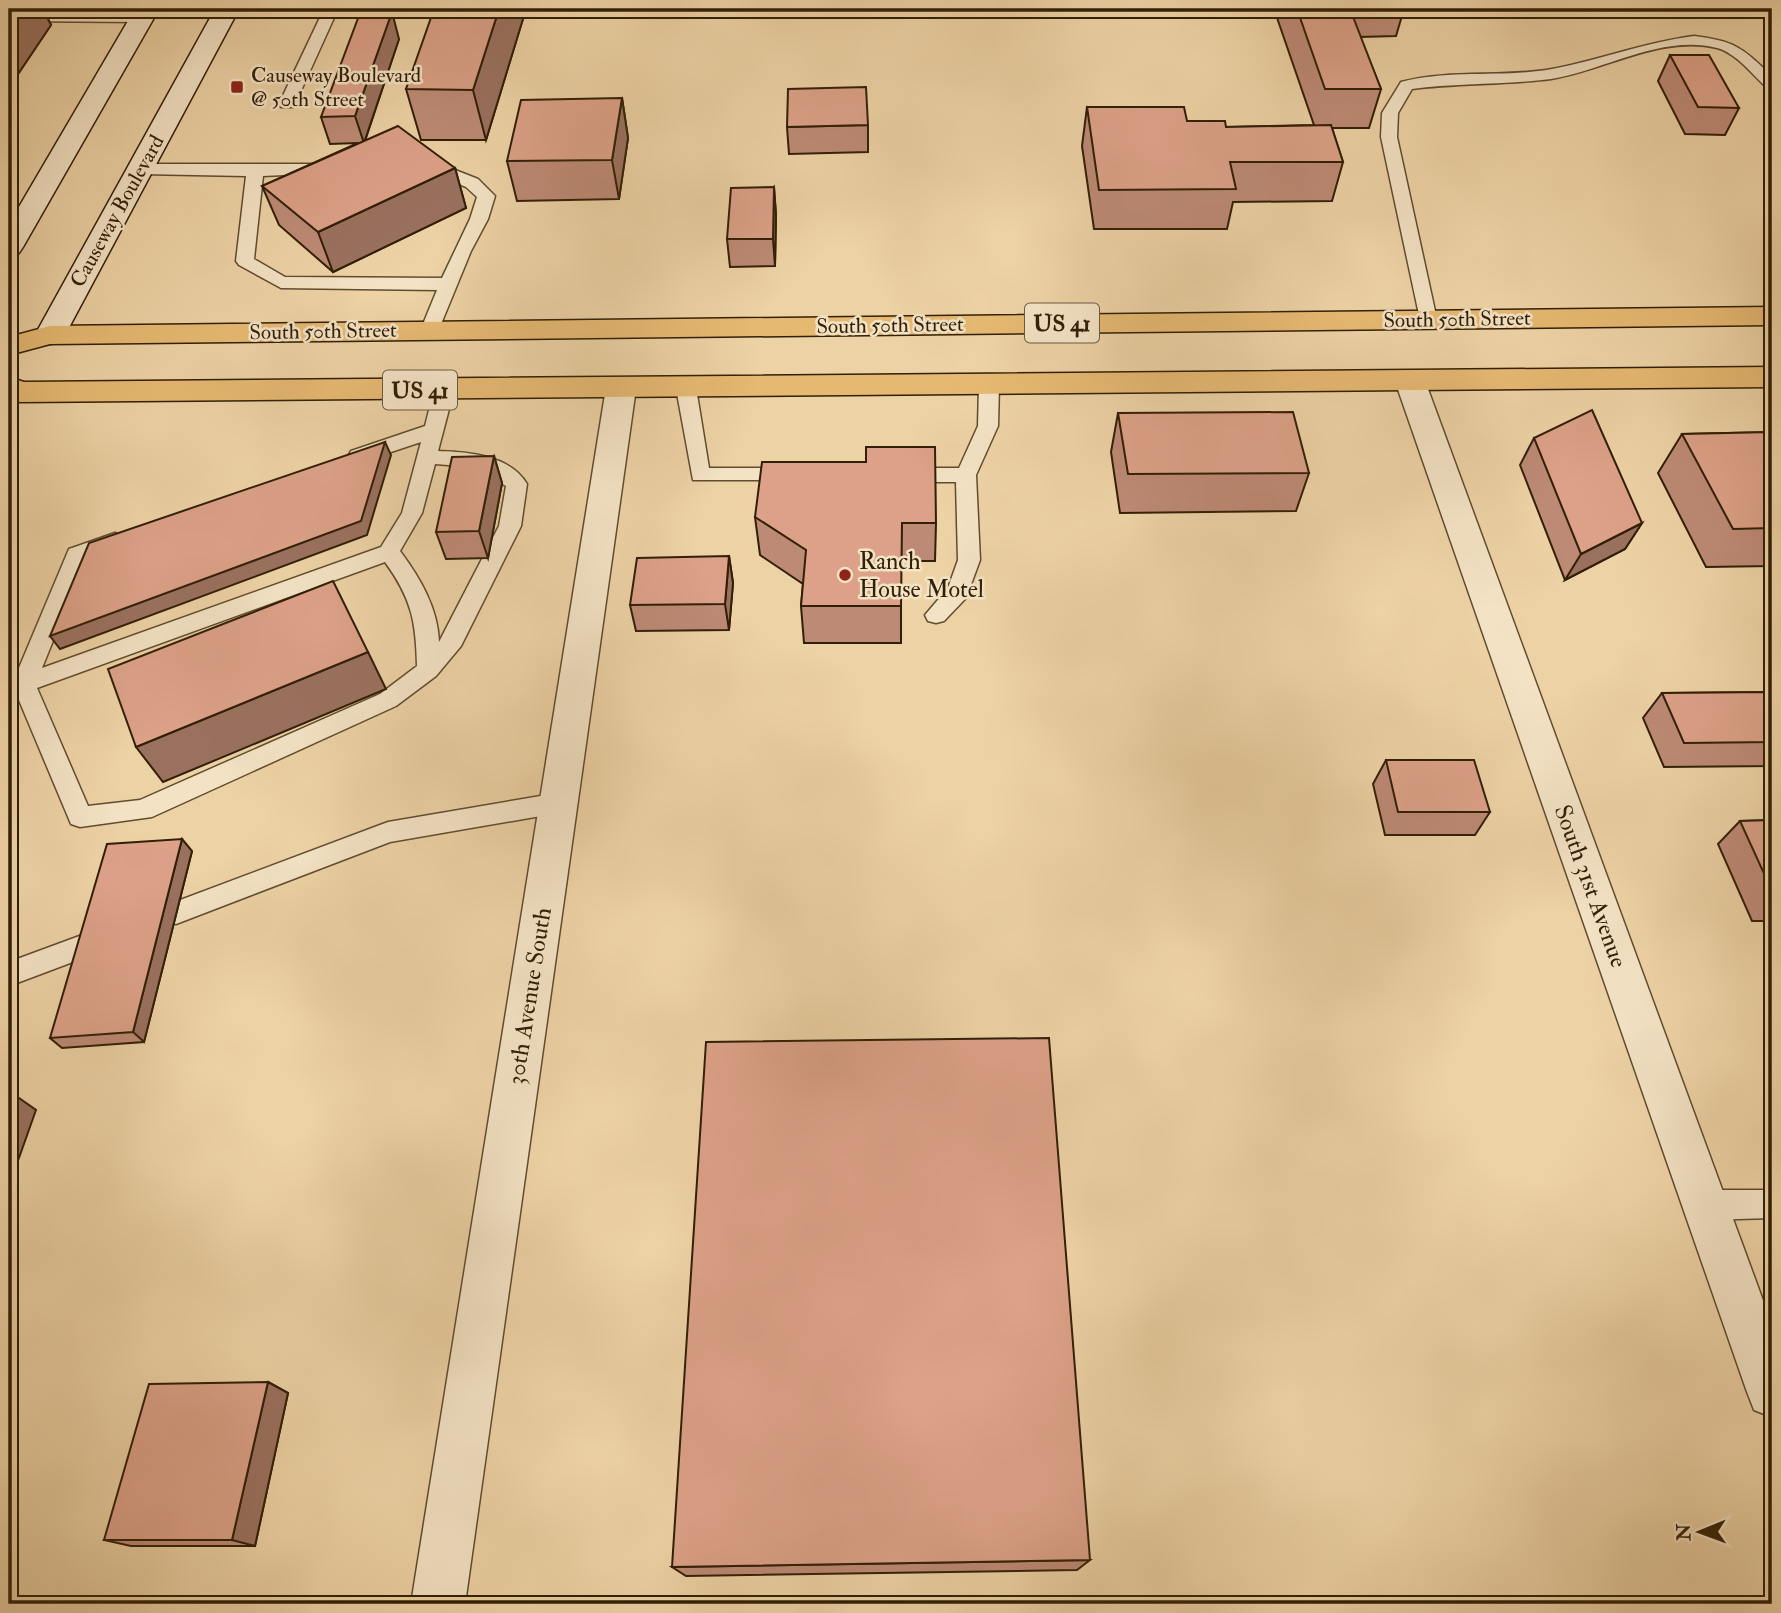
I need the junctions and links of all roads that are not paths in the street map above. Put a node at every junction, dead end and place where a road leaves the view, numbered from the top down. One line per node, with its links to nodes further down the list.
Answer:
1 (227, 9): 10 (street, Causeway Boulevard)
2 (331, 9): 7 (lane)
3 (78, 13): 4 (lane); 5 (lane)
4 (145, 13): 12 (street)
5 (9, 17)
6 (1772, 84): 15 (lane)
7 (287, 104)
8 (406, 162): 13 (lane)
9 (351, 166): 11 (lane)
10 (141, 169): 11 (lane); 17 (street, Causeway Boulevard)
11 (255, 171): 13 (lane)
12 (9, 247)
13 (449, 284): 16 (lane)
14 (1772, 316): 15 (main road, South 50th Street / US 41)
15 (1428, 320): 16 (main road, South 50th Street / US 41)
16 (430, 329): 17 (main road, South 50th Street / US 41)
17 (50, 335): 18 (main road, South 50th Street / US 41); 25 (main road, Causeway Boulevard)
18 (9, 346)
19 (1772, 377): 20 (main road, US 41)
20 (1409, 381): 21 (main road, US 41); 42 (street, South 31st Avenue)
21 (989, 385): 23 (main road, US 41); 31 (lane)
22 (621, 388): 23 (main road, US 41); 24 (main road, US 41); 37 (street, 30th Avenue South)
23 (686, 388): 29 (lane)
24 (444, 390): 25 (main road, US 41); 26 (lane)
25 (13, 398)
26 (433, 430): 27 (lane); 28 (lane)
27 (426, 457): 33 (lane); 35 (lane)
28 (341, 462)
29 (815, 475)
30 (884, 475): 31 (lane)
31 (966, 475): 34 (lane)
32 (130, 536): 36 (lane)
33 (389, 552): 35 (lane); 36 (lane)
34 (936, 615)
35 (428, 670): 36 (lane)
36 (16, 684)
37 (558, 803): 38 (lane); 44 (street, 30th Avenue South)
38 (176, 913)
39 (93, 943): 40 (lane)
40 (9, 974)
41 (1772, 1204): 42 (lane)
42 (1706, 1205): 43 (street, South 31st Avenue)
43 (1772, 1392)
44 (438, 1604)

